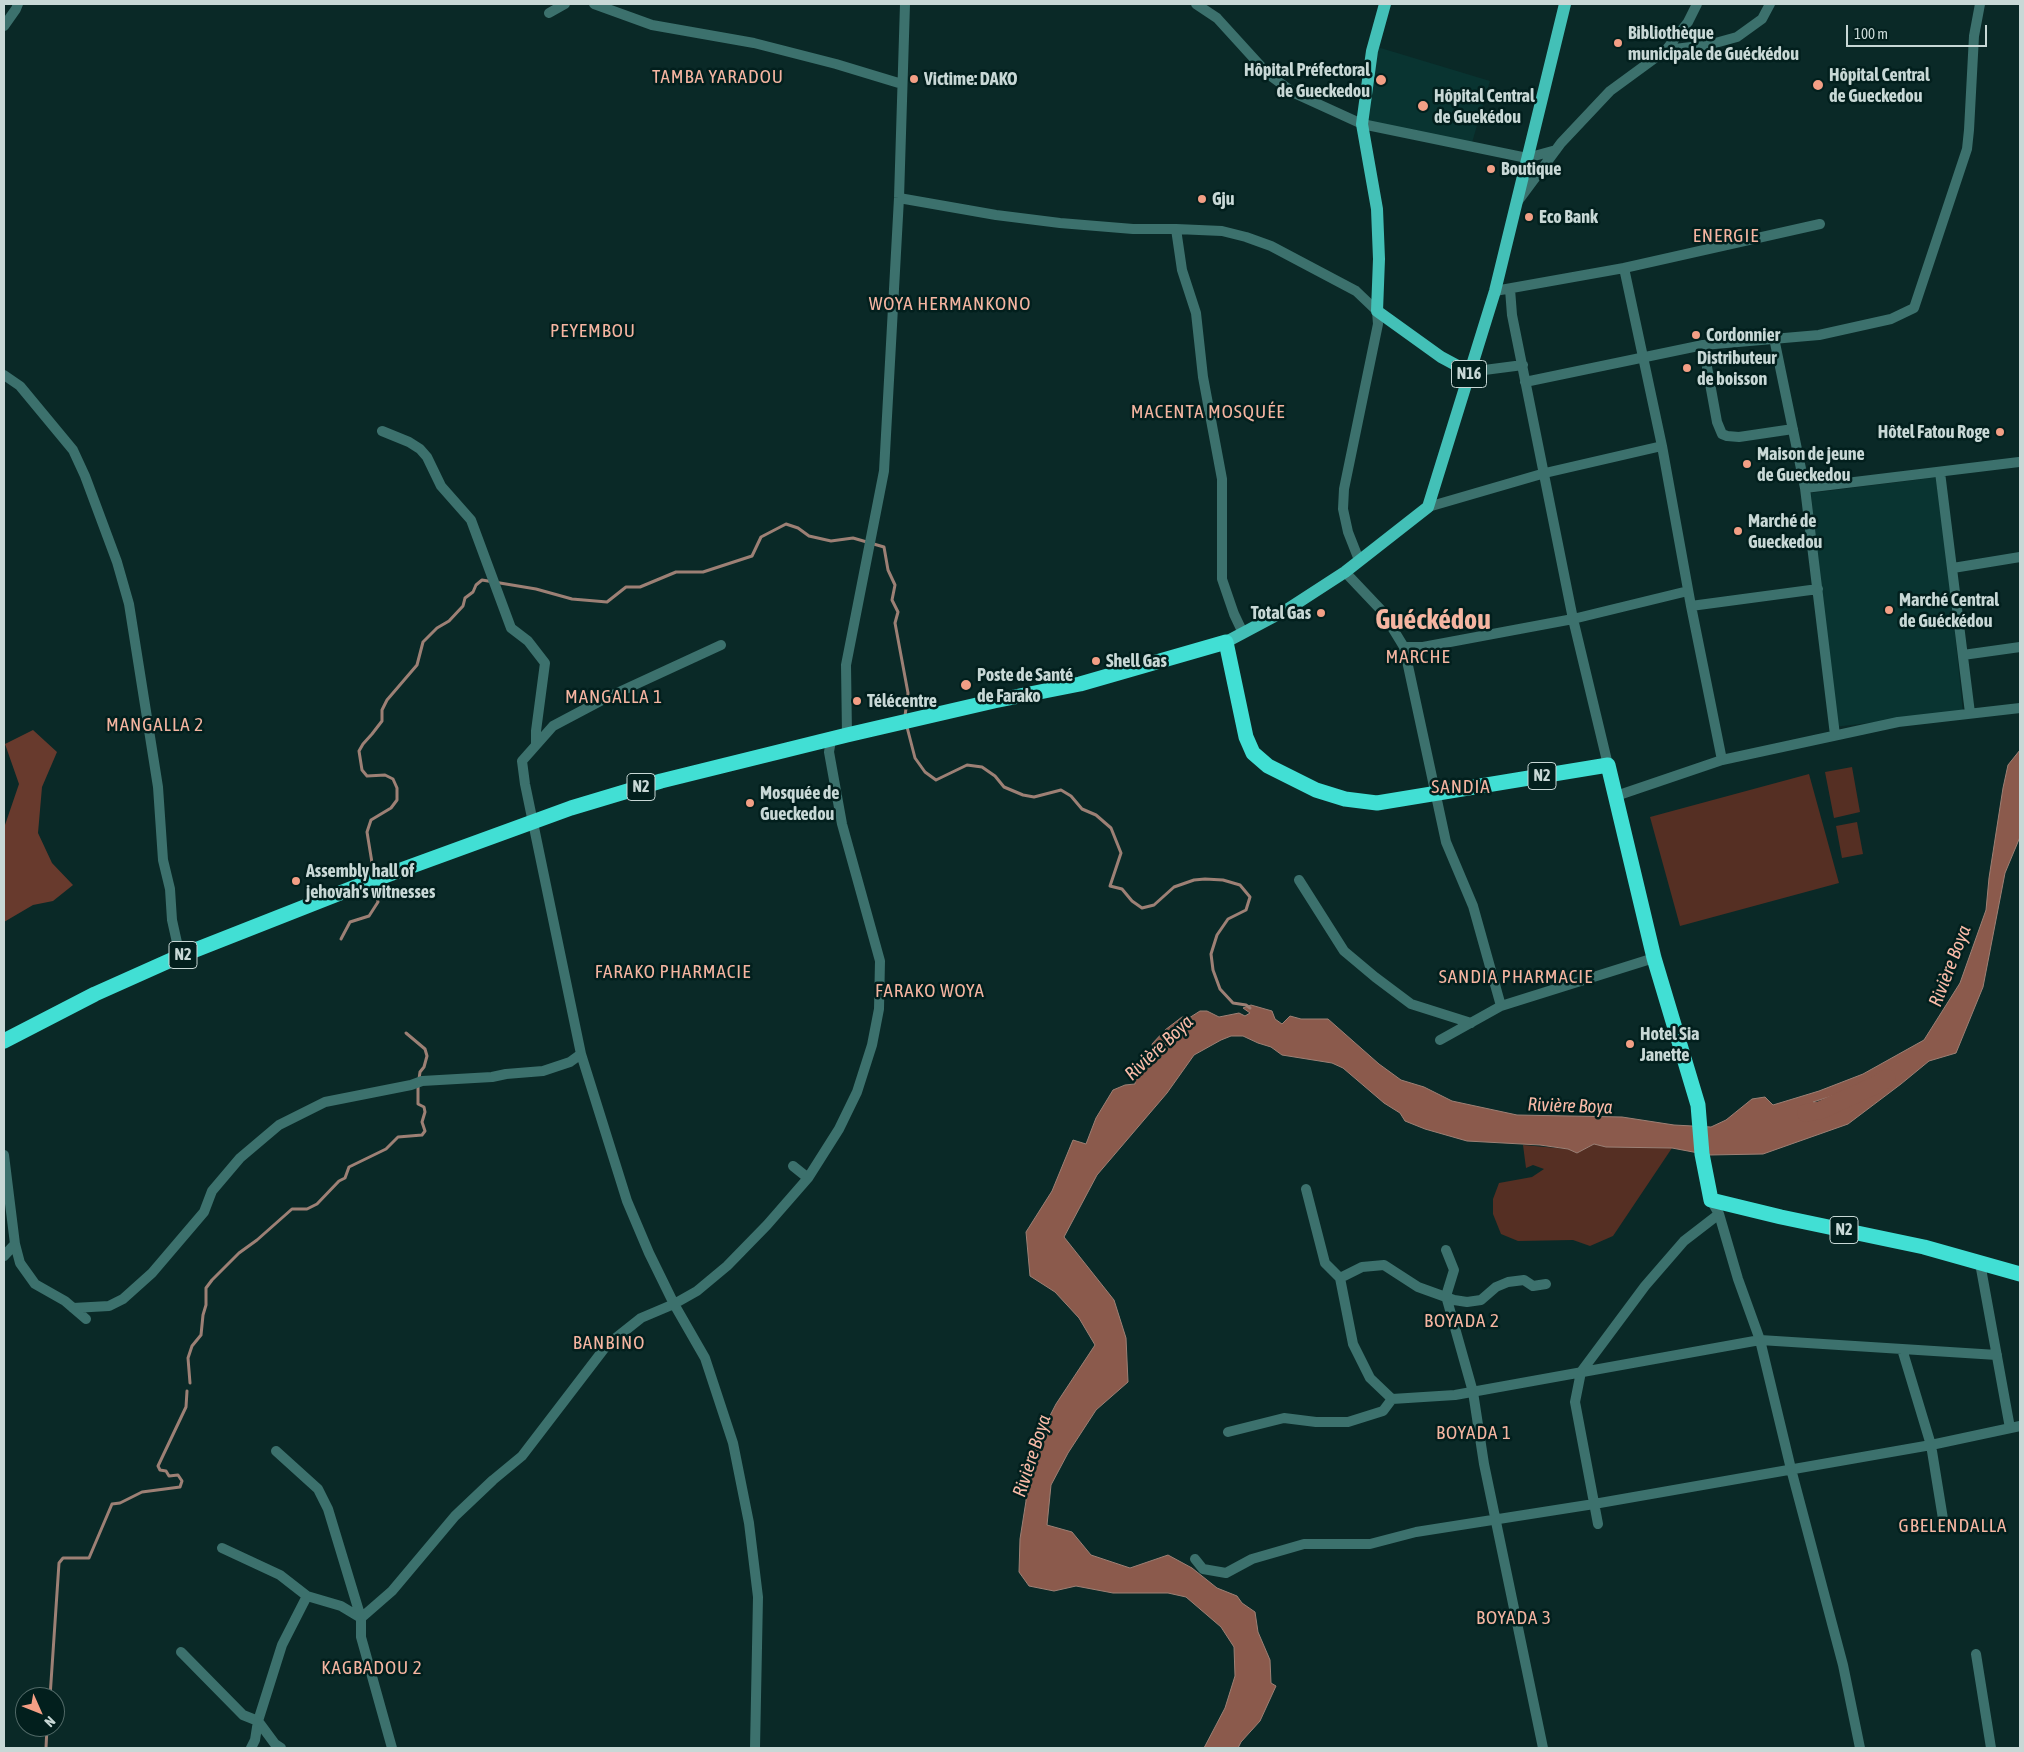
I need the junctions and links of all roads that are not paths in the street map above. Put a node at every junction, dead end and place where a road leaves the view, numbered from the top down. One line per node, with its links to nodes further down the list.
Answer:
1 (18, 4): 12 (street)
2 (564, 4): 11 (street)
3 (594, 4): 14 (street)
4 (905, 4): 14 (street)
5 (1196, 4): 15 (street)
6 (1384, 4): 15 (main road)
7 (1565, 4): 17 (main road, N16)
8 (1697, 4): 13 (street)
9 (1770, 4): 13 (street)
10 (1980, 4): 26 (street)
11 (549, 13)
12 (4, 26)
13 (1666, 50): 16 (street)
14 (902, 84): 18 (street)
15 (1362, 124): 17 (street); 25 (main road)
16 (1556, 150): 17 (street); 19 (street)
17 (1527, 158): 19 (main road, N16)
18 (899, 198): 21 (street); 57 (street)
19 (1516, 204): 24 (main road, N16)
20 (1820, 224): 22 (street)
21 (1176, 229): 25 (street); 49 (street)
22 (1624, 268): 23 (street); 28 (street)
23 (1510, 289): 24 (street); 29 (street)
24 (1495, 291): 30 (main road, N16)
25 (1377, 311): 30 (main road); 42 (street)
26 (1774, 338): 27 (street); 33 (street)
27 (1703, 345): 28 (street); 33 (street)
28 (1642, 357): 32 (street); 35 (street)
29 (1523, 365): 30 (street); 32 (street)
30 (1469, 372): 40 (main road, N16)
31 (4, 375): 67 (street)
32 (1526, 382): 38 (street)
33 (1793, 429): 39 (street)
34 (382, 431): 60 (street)
35 (1662, 446): 38 (street); 46 (street)
36 (2019, 462): 37 (street)
37 (1940, 472): 39 (street); 43 (street)
38 (1545, 473): 40 (street); 48 (street)
39 (1805, 488): 45 (street)
40 (1428, 507): 42 (main road)
41 (2020, 557): 43 (street)
42 (1359, 560): 44 (main road)
43 (1953, 568): 54 (street)
44 (1345, 572): 49 (main road); 52 (street)
45 (1818, 589): 47 (street); 58 (street)
46 (1688, 591): 47 (street); 48 (street)
47 (1690, 606): 61 (street)
48 (1573, 619): 52 (street); 62 (street)
49 (1243, 633): 50 (main road)
50 (1226, 642): 57 (highway, N2); 63 (highway, N2)
51 (721, 645): 60 (street)
52 (1404, 647): 63 (street)
53 (2020, 647): 54 (street)
54 (1963, 655): 56 (street)
55 (2020, 708): 56 (street)
56 (1970, 713): 58 (street)
57 (847, 735): 59 (highway, N2)
58 (1835, 735): 61 (street)
59 (832, 740): 65 (highway, N2); 76 (street)
60 (536, 743): 65 (street)
61 (1722, 760): 64 (street)
62 (1608, 765): 63 (highway, N2); 64 (highway)
63 (1436, 794): 69 (street)
64 (1616, 796): 68 (highway)
65 (534, 823): 67 (highway, N2); 73 (street)
66 (1299, 880): 70 (street)
67 (180, 956): 71 (highway, N2)
68 (1654, 958): 69 (street); 78 (highway)
69 (1501, 1006): 70 (street)
70 (1471, 1023): 72 (street)
71 (4, 1040)
72 (1440, 1040)
73 (581, 1054): 88 (street); 89 (street)
74 (4, 1155): 80 (street)
75 (793, 1166): 76 (street)
76 (808, 1178): 88 (street)
77 (1306, 1189): 85 (street)
78 (1711, 1200): 79 (street); 83 (highway, N2)
79 (1719, 1214): 91 (street); 94 (street)
80 (15, 1244): 82 (street); 89 (street)
81 (1446, 1250): 87 (street)
82 (4, 1256)
83 (1980, 1263): 84 (highway, N2); 93 (street)
84 (2020, 1274)
85 (1340, 1278): 87 (street); 96 (street)
86 (1546, 1284): 87 (street)
87 (1446, 1296): 95 (street)
88 (674, 1304): 110 (street); 117 (street)
89 (73, 1308): 90 (street)
90 (86, 1320)
91 (1760, 1340): 92 (street); 94 (street); 102 (street)
92 (1902, 1349): 93 (street); 100 (street)
93 (1997, 1355): 98 (street)
94 (1581, 1372): 95 (street); 103 (street)
95 (1473, 1392): 96 (street); 104 (street)
96 (1392, 1399): 99 (street)
97 (2020, 1426): 98 (street)
98 (2010, 1428): 100 (street)
99 (1228, 1432)
100 (1931, 1444): 102 (street); 106 (street)
101 (276, 1451): 110 (street)
102 (1791, 1469): 103 (street); 119 (street)
103 (1594, 1504): 104 (street); 105 (street)
104 (1496, 1520): 108 (street); 118 (street)
105 (1598, 1524)
106 (1944, 1525)
107 (222, 1548): 109 (street)
108 (1195, 1559)
109 (307, 1596): 110 (street); 113 (street)
110 (361, 1618): 116 (street)
111 (181, 1652): 113 (street)
112 (1976, 1654): 120 (street)
113 (258, 1721): 114 (street); 115 (street)
114 (251, 1748)
115 (281, 1748)
116 (392, 1748)
117 (755, 1748)
118 (1543, 1748)
119 (1860, 1748)
120 (1991, 1748)

